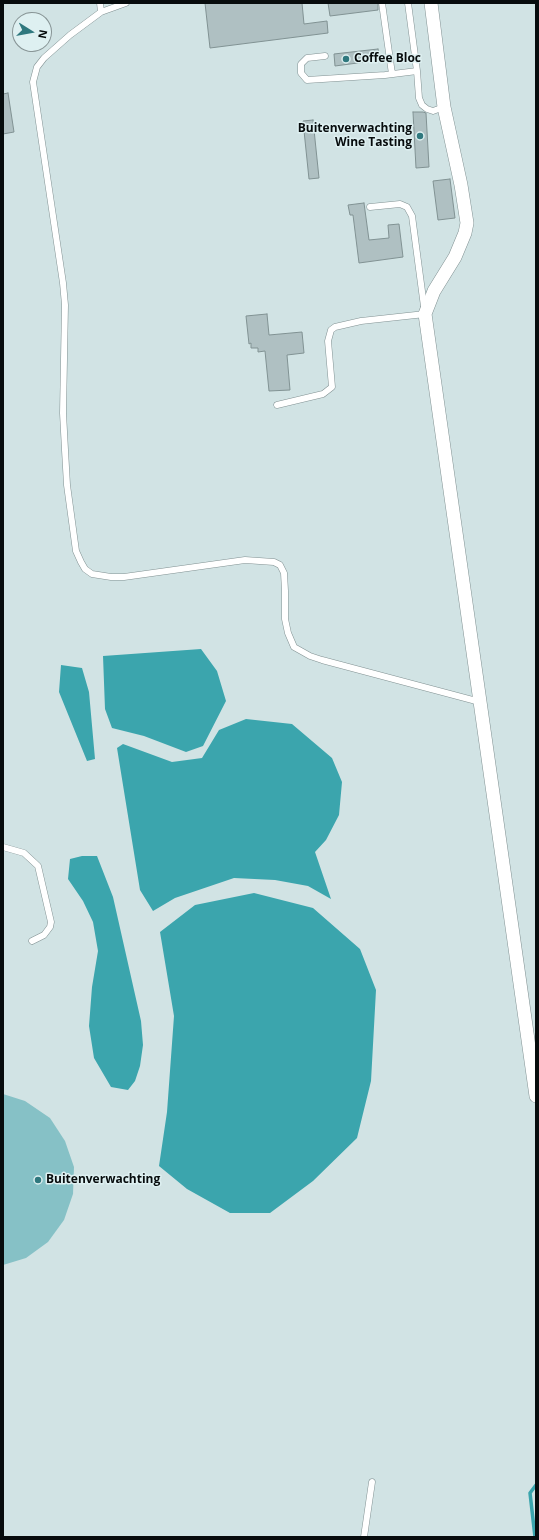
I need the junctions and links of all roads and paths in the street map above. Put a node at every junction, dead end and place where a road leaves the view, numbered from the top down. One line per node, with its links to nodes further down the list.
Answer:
1 (100, 3): 6 (lane)
2 (126, 3): 6 (lane)
3 (382, 3): 9 (lane)
4 (408, 3): 8 (lane)
5 (431, 3): 10 (street)
6 (101, 12): 14 (lane)
7 (325, 56): 9 (lane)
8 (417, 71): 9 (lane); 10 (lane)
9 (392, 74)
10 (444, 107): 12 (street)
11 (370, 207): 12 (lane)
12 (425, 314): 13 (lane); 14 (street)
13 (277, 405)
14 (480, 702): 17 (street)
15 (3, 847): 16 (lane)
16 (32, 941)
17 (536, 1096)
18 (372, 1482): 19 (lane)
19 (364, 1537)

